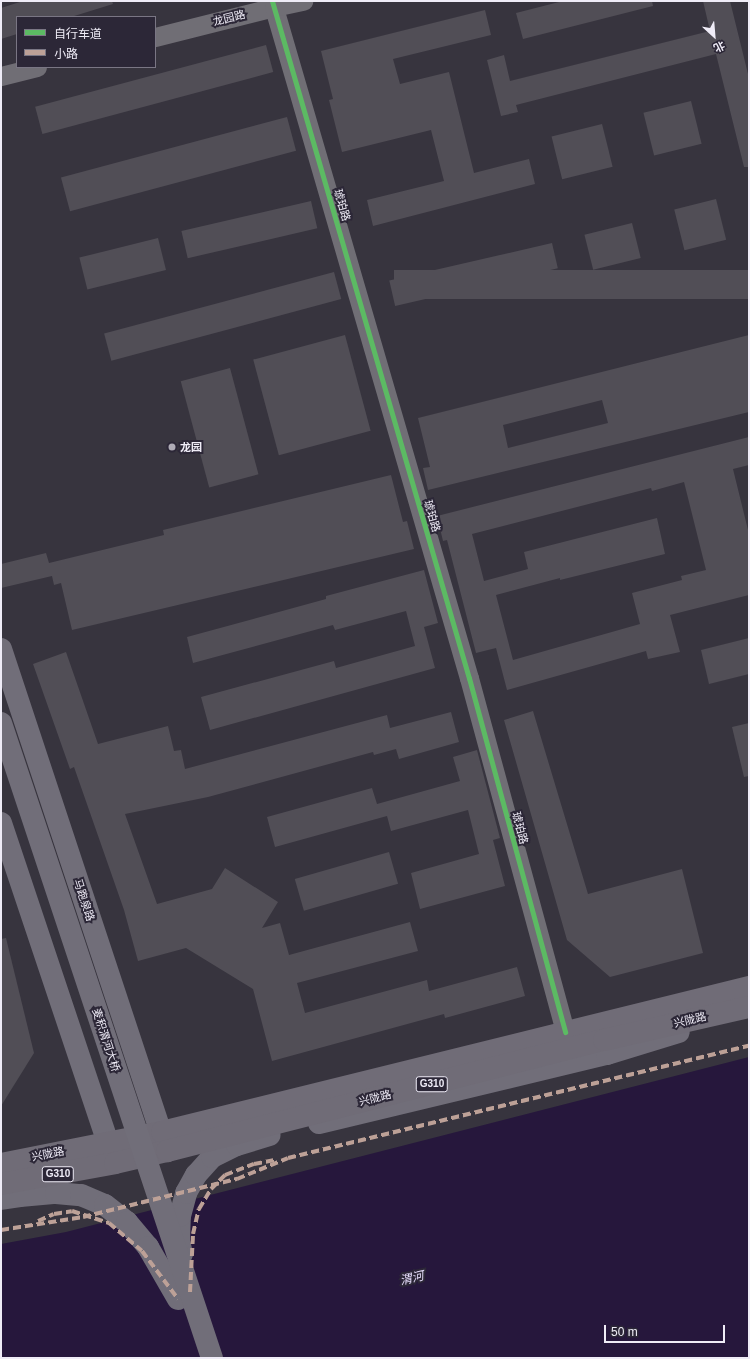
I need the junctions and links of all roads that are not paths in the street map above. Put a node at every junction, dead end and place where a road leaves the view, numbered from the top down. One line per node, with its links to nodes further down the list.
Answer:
1 (303, 1): 2 (street, 龙园路)
2 (273, 4): 3 (street, 龙园路); 13 (street, 琥珀路)
3 (156, 37)
4 (33, 68): 5 (street)
5 (1, 76)
6 (1, 649): 14 (main road, 马跑泉路)
7 (1, 722): 20 (main road, 麦积渭河大桥, bridge)
8 (1, 762): 20 (main road, 麦积渭河大桥)
9 (1, 824): 15 (main road)
10 (749, 987): 13 (highway, 兴陇路)
11 (749, 1007): 14 (highway, 兴陇路 / G310)
12 (749, 1010): 20 (main road, bridge)
13 (565, 1032): 14 (highway, 兴陇路)
14 (164, 1141): 15 (highway, 兴陇路); 16 (highway, 兴陇路 / G310)
15 (107, 1142): 16 (main road); 17 (highway, 兴陇路)
16 (115, 1163): 18 (highway, 兴陇路 / G310)
17 (1, 1164)
18 (1, 1184)
19 (1, 1199): 20 (main road)
20 (184, 1296): 21 (main road, 麦积渭河大桥); 22 (main road, 麦积渭河大桥, bridge)
21 (197, 1358)
22 (212, 1358)

